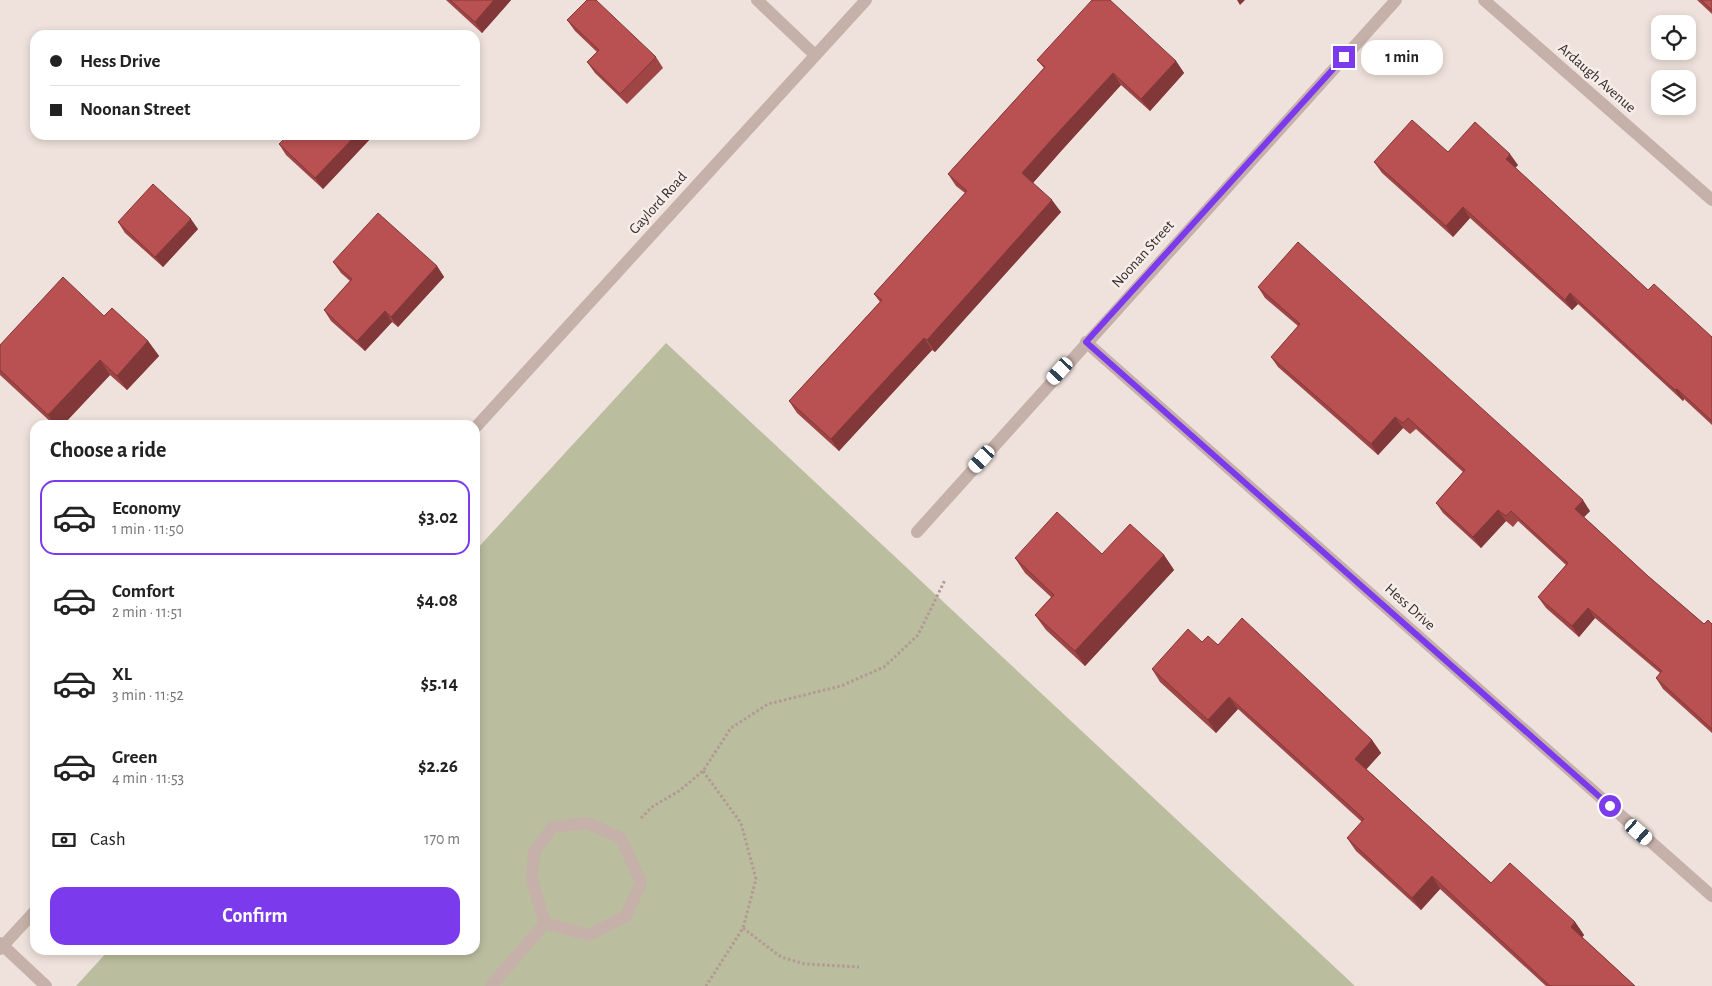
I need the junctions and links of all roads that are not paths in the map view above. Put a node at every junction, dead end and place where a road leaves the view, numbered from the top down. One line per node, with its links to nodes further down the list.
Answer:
1 (757, 0): 5 (street)
2 (866, 0): 5 (street, Gaylord Road)
3 (1396, 0): 7 (street, Noonan Street)
4 (1484, 0): 6 (street, Ardaugh Avenue)
5 (815, 55): 8 (street, Gaylord Road)
6 (1712, 200)
7 (1086, 342): 9 (street, Noonan Street); 10 (street, Hess Drive)
8 (480, 423)
9 (917, 532)
10 (1712, 896)
11 (30, 916): 13 (street)
12 (546, 924): 12 (street); 15 (street)
13 (1, 946): 14 (street)
14 (46, 986)
15 (491, 986)

